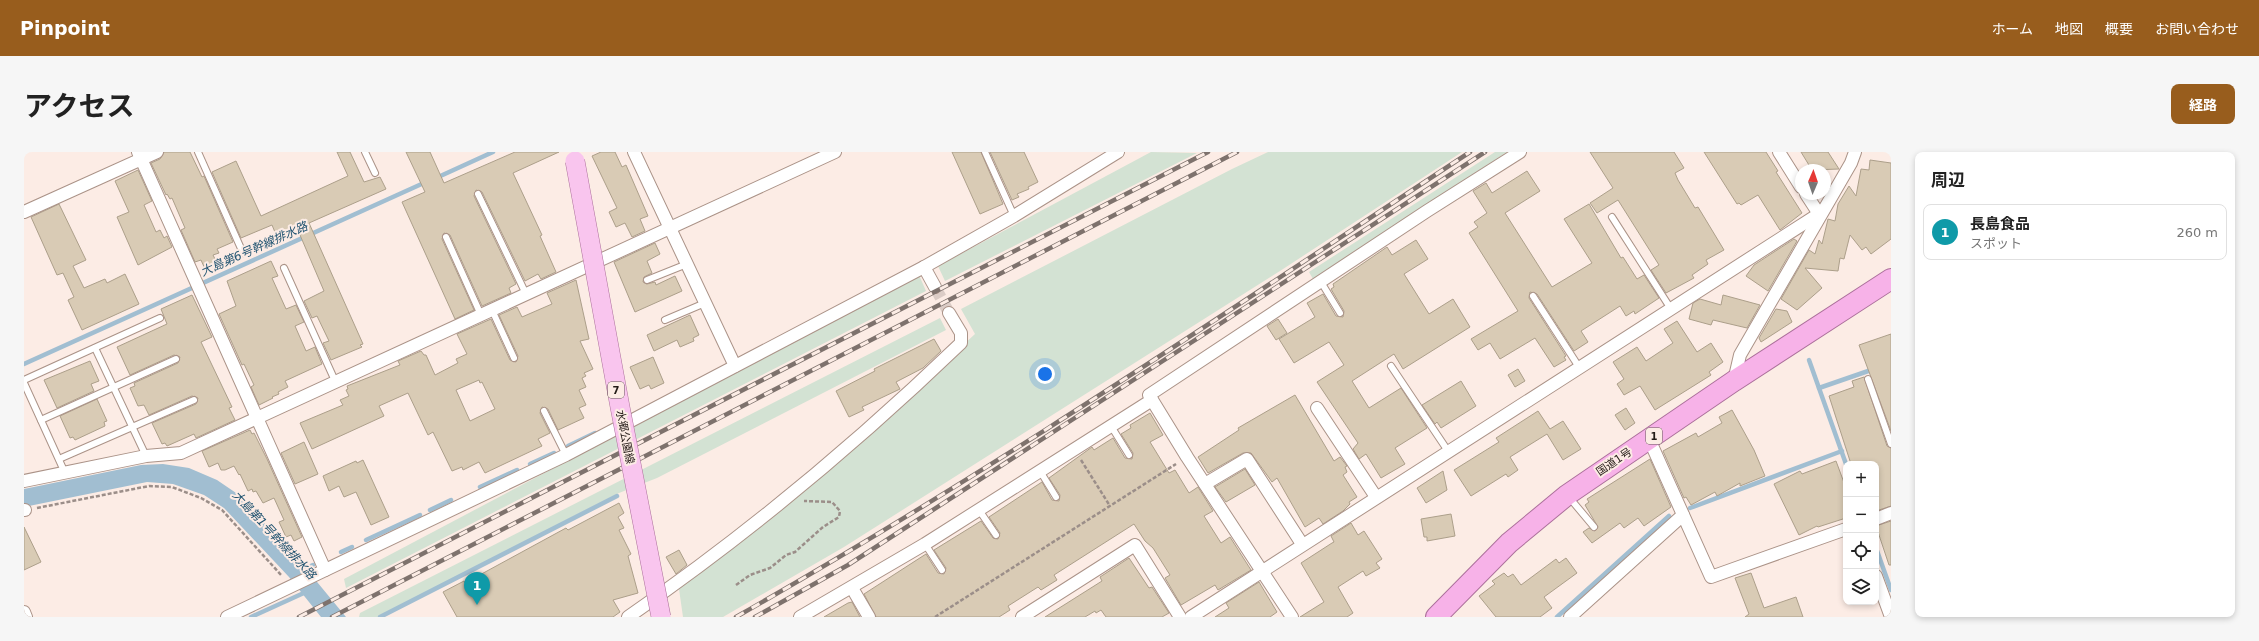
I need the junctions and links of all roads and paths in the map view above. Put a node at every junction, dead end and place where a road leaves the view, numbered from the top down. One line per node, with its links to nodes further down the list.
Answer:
1 (157, 152): 11 (street)
2 (198, 152): 23 (lane)
3 (365, 152): 13 (lane)
4 (634, 152): 21 (street)
5 (835, 152): 21 (street)
6 (985, 152): 19 (lane)
7 (1118, 152): 19 (street)
8 (1520, 152): 29 (street)
9 (1779, 152): 14 (street)
10 (1855, 152): 18 (street)
11 (140, 156): 17 (street); 55 (street)
12 (575, 161): 98 (main road, 水郷公園線 / 7, bridge)
13 (375, 173)
14 (1795, 177)
15 (478, 194): 31 (lane)
16 (1810, 200): 18 (street)
17 (24, 212)
18 (1820, 213): 34 (street); 47 (street)
19 (1014, 216): 25 (street)
20 (1612, 216): 34 (lane)
21 (669, 227): 24 (street); 31 (street)
22 (446, 237): 35 (lane)
23 (243, 253)
24 (687, 264): 28 (lane); 33 (street)
25 (924, 267): 30 (street); 43 (street)
26 (284, 268): 49 (lane)
27 (1891, 278): 47 (highway, 国道1号 / 1)
28 (647, 280)
29 (1320, 282): 36 (lane); 52 (street)
30 (935, 287)
31 (526, 294): 35 (street)
32 (1532, 296): 45 (lane)
33 (705, 303): 39 (lane); 43 (street)
34 (1671, 308): 45 (street)
35 (486, 312): 41 (lane); 49 (street)
36 (1340, 313)
37 (949, 314): 75 (street)
38 (160, 318): 40 (lane)
39 (665, 320)
40 (95, 348): 48 (lane); 50 (lane)
41 (514, 358)
42 (176, 359): 50 (lane)
43 (735, 366): 63 (street)
44 (1391, 366): 62 (lane)
45 (1579, 367): 62 (street)
46 (1868, 379): 60 (lane)
47 (1734, 381): 59 (highway, 国道1号 / 1)
48 (24, 382): 56 (lane)
49 (336, 382): 55 (street)
50 (113, 387): 56 (lane); 57 (lane)
51 (194, 400): 57 (lane)
52 (1152, 400): 58 (street); 66 (street)
53 (1317, 408): 74 (street)
54 (544, 411): 63 (lane)
55 (258, 419): 65 (street); 89 (street)
56 (41, 420): 67 (lane)
57 (132, 426): 65 (lane); 67 (lane)
58 (1110, 426): 61 (street); 64 (lane)
59 (1649, 439): 72 (highway, 国道1号 / 1); 80 (street)
60 (1891, 444)
61 (1075, 449): 68 (street); 76 (path)
62 (1448, 452): 74 (street)
63 (566, 455): 89 (street)
64 (1129, 455)
65 (146, 456): 69 (street)
66 (1187, 456): 71 (street); 76 (path)
67 (58, 459): 69 (lane)
68 (1040, 471): 73 (lane); 78 (street)
69 (65, 473): 70 (street)
70 (24, 481)
71 (1205, 484): 86 (street); 88 (street)
72 (1567, 495): 82 (lane); 106 (highway, 国道1号 / 1)
73 (1056, 497)
74 (1376, 497): 86 (street)
75 (785, 501): 91 (path); 97 (street)
76 (1110, 506): 101 (path)
77 (24, 510): 92 (path)
78 (979, 510): 84 (lane); 85 (street)
79 (1891, 513): 81 (street)
80 (1683, 515): 83 (street); 107 (street)
81 (1879, 518)
82 (1594, 527)
83 (1843, 530)
84 (996, 535)
85 (925, 544): 87 (lane); 93 (street)
86 (1302, 544): 88 (street)
87 (942, 570)
88 (1261, 571): 104 (street); 105 (street)
89 (320, 572): 92 (street)
90 (1879, 584): 108 (street)
91 (736, 585)
92 (292, 586): 96 (street)
93 (852, 588): 99 (street); 100 (street)
94 (24, 612): 95 (street)
95 (26, 617)
96 (227, 617)
97 (628, 617)
98 (661, 617)
99 (800, 617)
100 (869, 617)
101 (935, 617)
102 (1022, 617): 103 (street)
103 (1180, 617)
104 (1191, 617)
105 (1292, 617)
106 (1436, 617)
107 (1570, 617)
108 (1891, 617)

